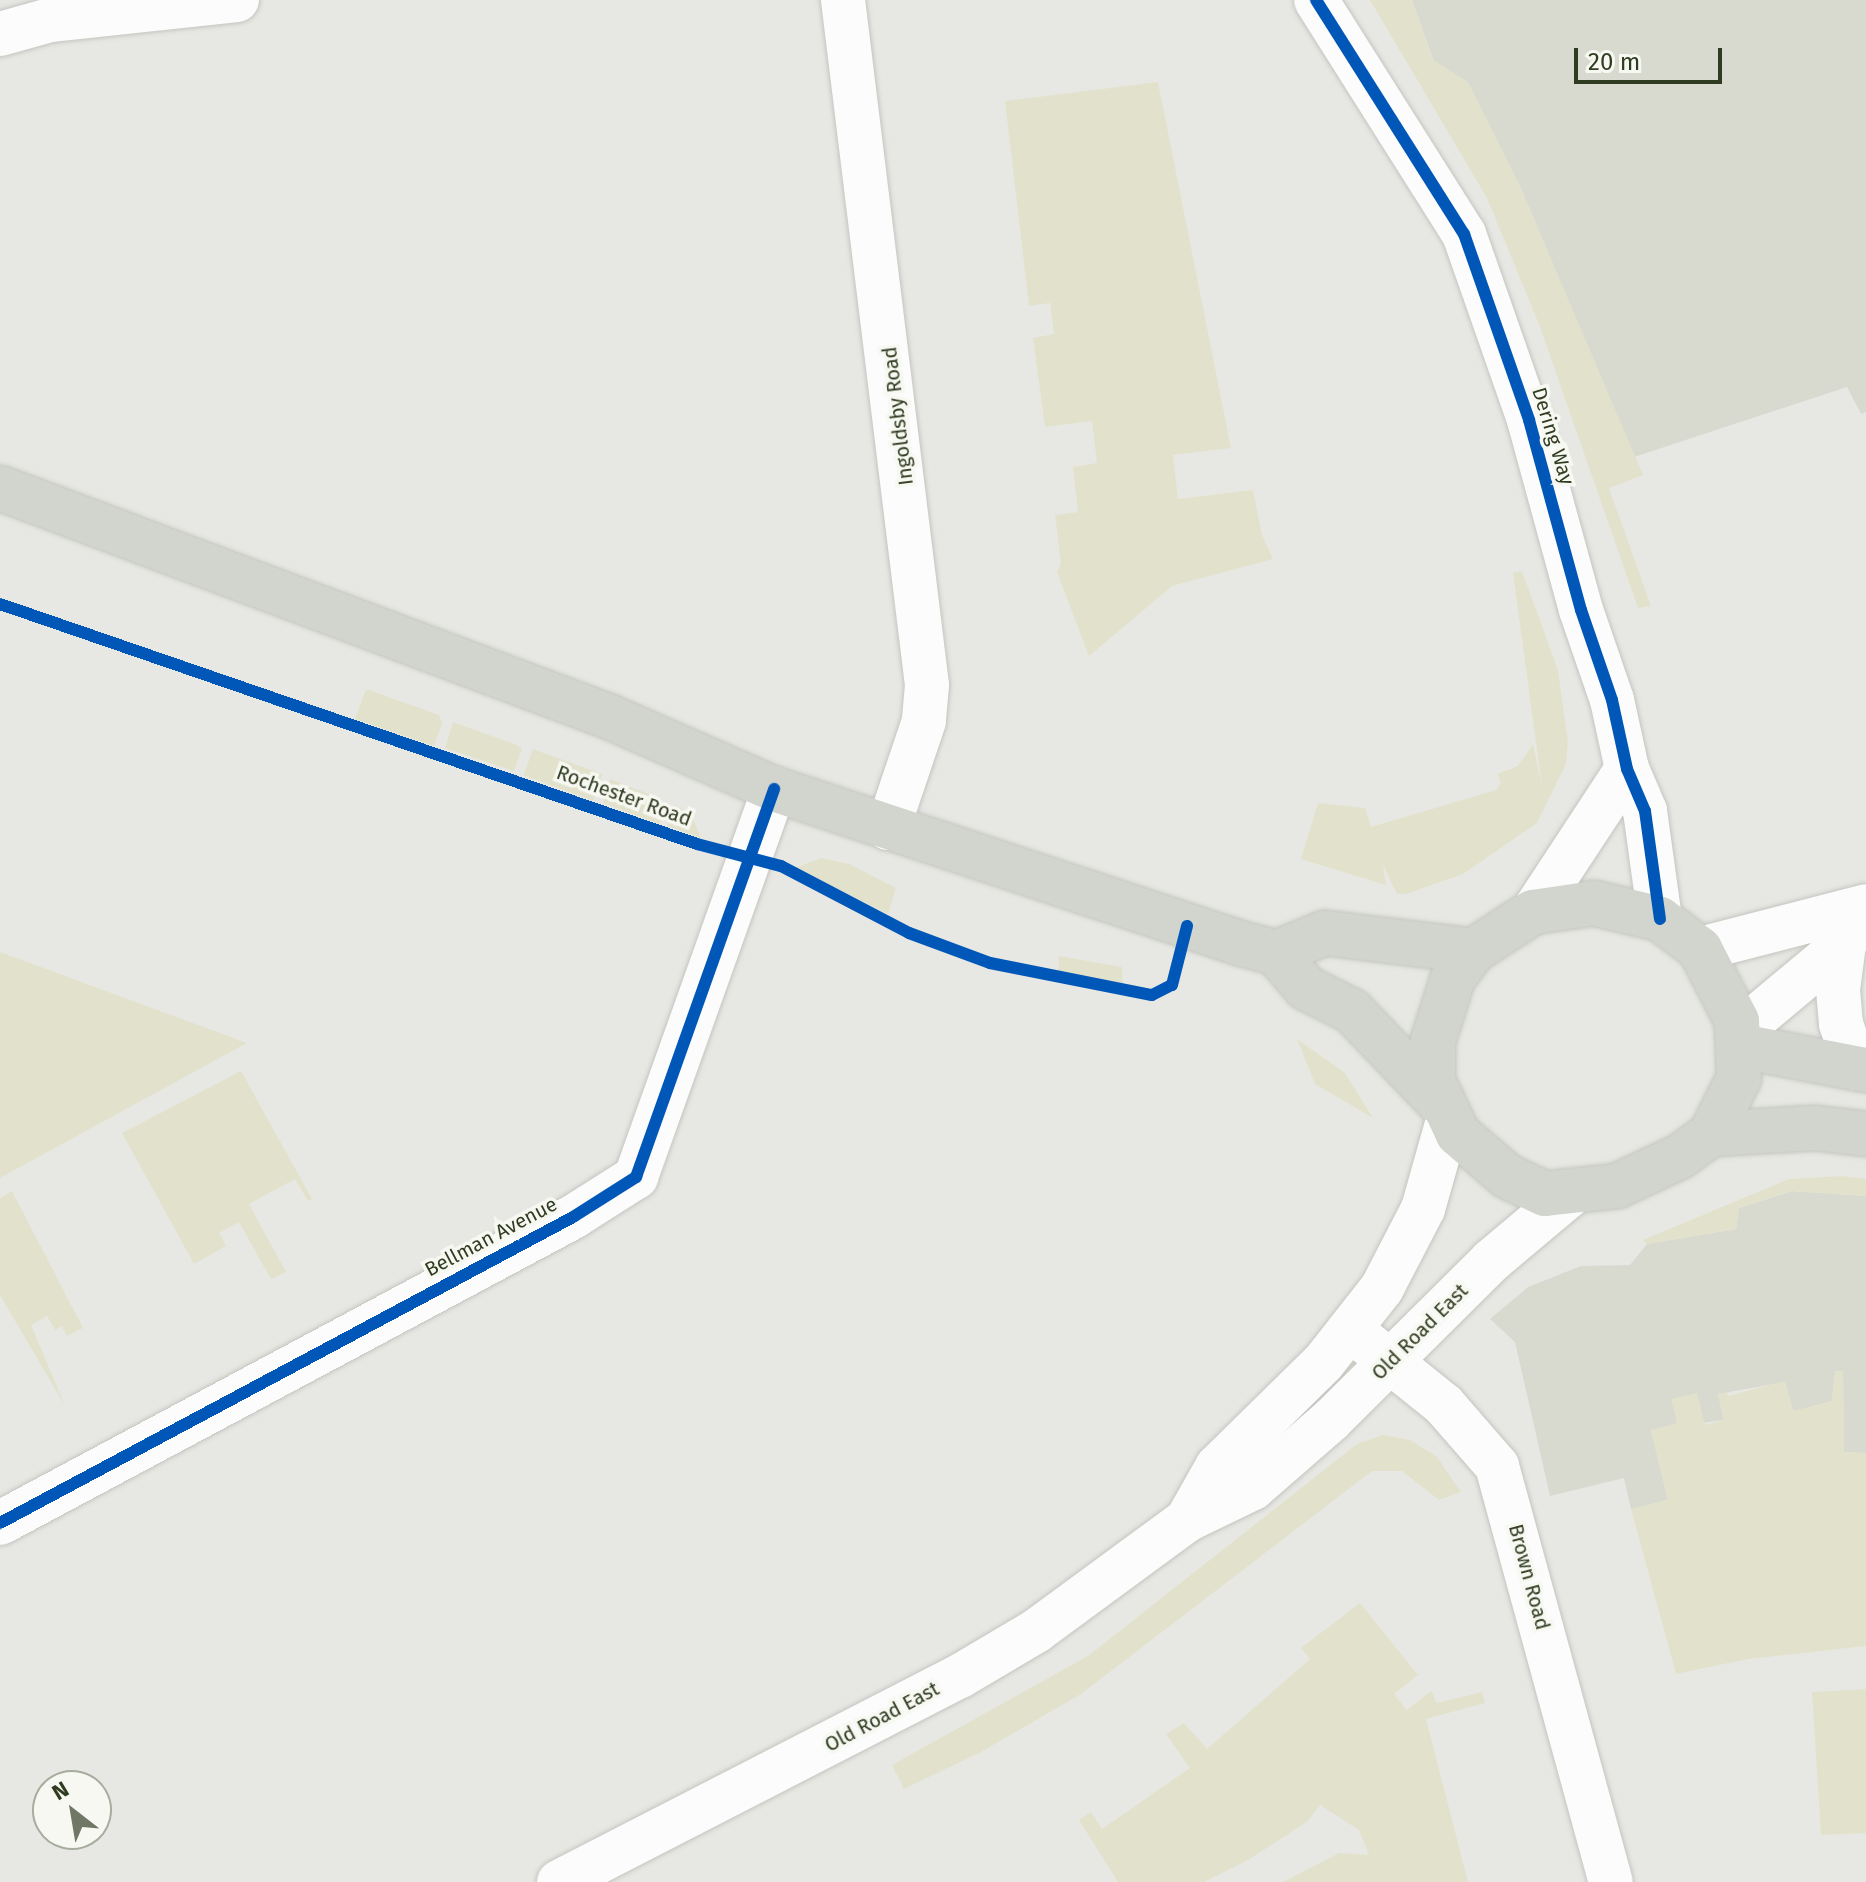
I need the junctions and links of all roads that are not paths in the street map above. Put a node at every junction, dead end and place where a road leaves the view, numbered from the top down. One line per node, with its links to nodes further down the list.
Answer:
1 (237, 0): 4 (street)
2 (843, 0): 8 (street, Ingoldsby Road)
3 (1316, 0): 6 (street, Dering Way)
4 (0, 34)
5 (0, 488): 7 (main road)
6 (1627, 769): 10 (street); 11 (street, Dering Way)
7 (774, 789): 8 (main road); 25 (street, Bellman Avenue)
8 (888, 828): 15 (main road)
9 (1866, 906): 12 (street); 13 (street)
10 (1533, 912): 11 (main road); 14 (main road)
11 (1660, 919): 13 (main road)
12 (1844, 944): 16 (street); 17 (street)
13 (1700, 949): 16 (main road)
14 (1473, 951): 15 (main road); 18 (main road)
15 (1276, 953): 18 (main road)
16 (1740, 1038): 17 (main road); 19 (main road)
17 (1861, 1069)
18 (1443, 1111): 21 (main road); 22 (street, Old Road East)
19 (1711, 1134): 20 (main road); 21 (main road)
20 (1866, 1134)
21 (1572, 1193): 23 (street, Old Road East)
22 (1352, 1331): 23 (street, Brown Road); 24 (street, Old Road East)
23 (1389, 1363): 24 (street, Old Road East); 27 (street, Brown Road)
24 (1187, 1520): 26 (street, Old Road East)
25 (0, 1523)
26 (559, 1882)
27 (1611, 1882)

